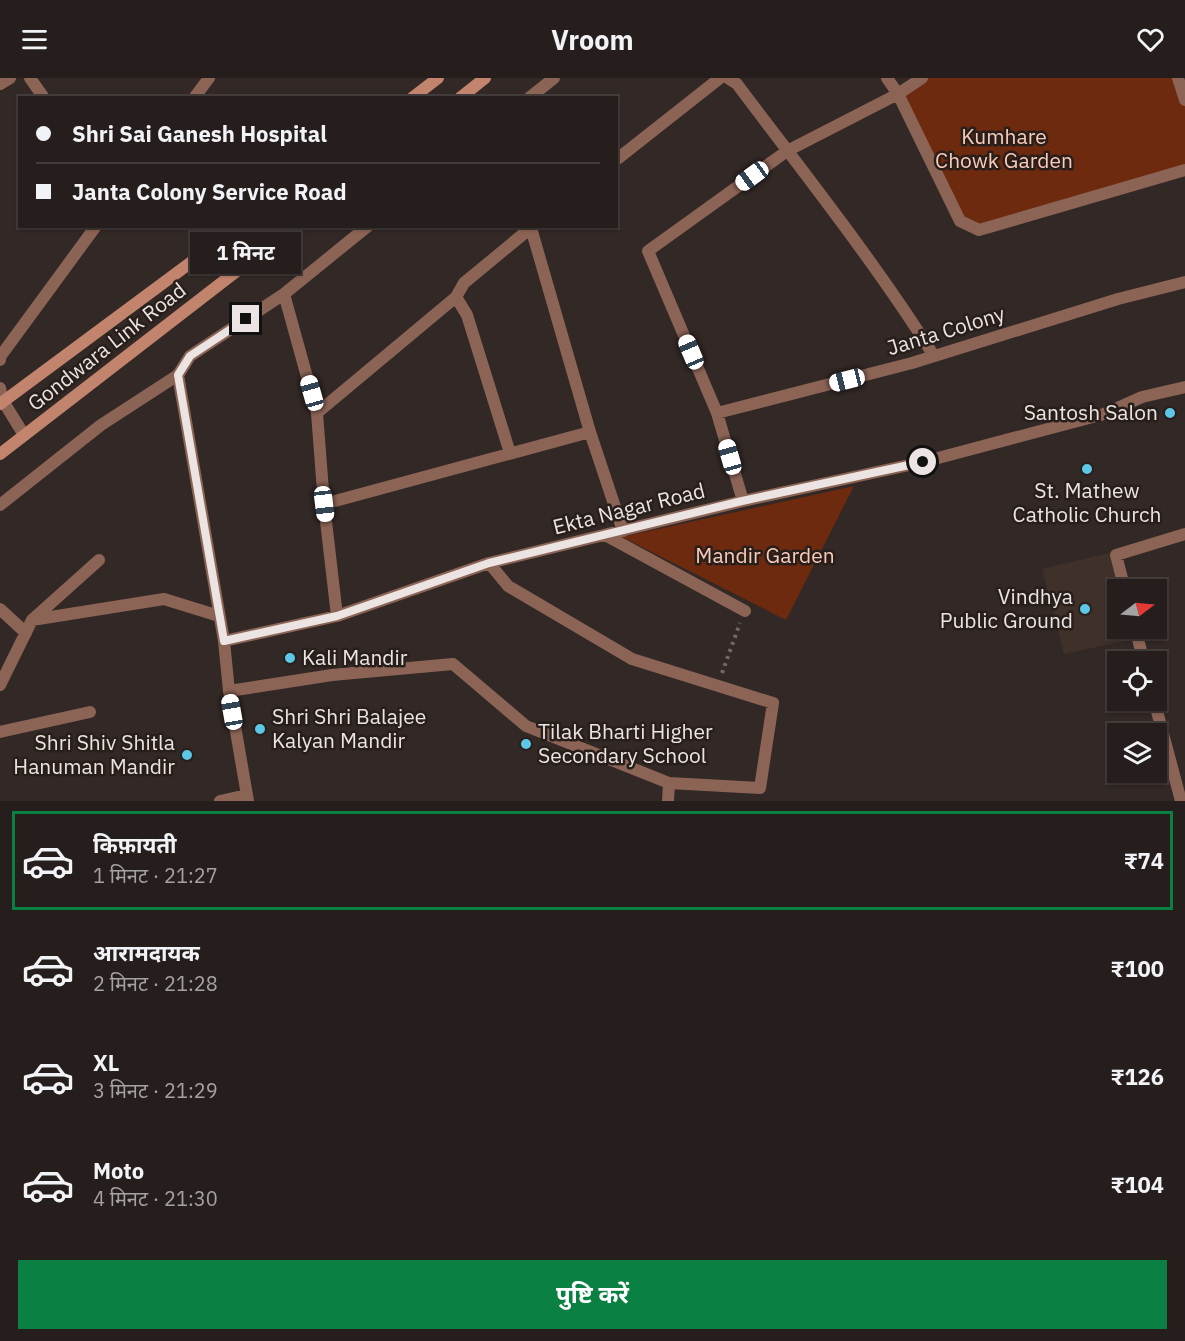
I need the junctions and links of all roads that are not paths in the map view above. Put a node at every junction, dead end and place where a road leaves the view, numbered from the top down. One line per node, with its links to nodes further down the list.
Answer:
1 (10, 78): 12 (street)
2 (30, 78): 14 (street)
3 (209, 78): 15 (street)
4 (438, 78): 16 (street)
5 (485, 78): 17 (street)
6 (554, 78): 18 (street)
7 (720, 78): 21 (street)
8 (728, 78): 20 (street)
9 (887, 78): 13 (street)
10 (922, 78): 13 (street)
11 (1178, 78): 19 (street)
12 (0, 84)
13 (898, 94): 20 (street); 22 (street)
14 (43, 96)
15 (196, 96)
16 (415, 96)
17 (462, 96)
18 (532, 96)
19 (1185, 99)
20 (787, 151): 32 (street); 39 (street)
21 (618, 158)
22 (1185, 170)
23 (95, 228): 33 (street)
24 (237, 228): 37 (street, Gondwara Link Road)
25 (292, 228): 41 (street, Gondwara Link Road)
26 (366, 228): 30 (street)
27 (531, 228): 31 (street)
28 (532, 228): 40 (street)
29 (1185, 282): 32 (street, Janta Colony)
30 (284, 294): 34 (street); 38 (street)
31 (456, 297): 38 (street); 42 (street)
32 (934, 356): 39 (street, Janta Colony)
33 (0, 360)
34 (178, 375): 46 (street); 55 (street)
35 (1185, 387): 44 (street, Ekta Nagar Road)
36 (0, 388): 37 (street)
37 (2, 402): 41 (street)
38 (317, 413): 45 (street)
39 (717, 413): 44 (street)
40 (590, 432): 42 (street); 47 (street)
41 (24, 435): 43 (street, Gondwara Link Road)
42 (510, 453): 45 (street)
43 (0, 454)
44 (742, 501): 47 (street, Ekta Nagar Road)
45 (324, 504): 56 (street)
46 (0, 505)
47 (623, 531): 49 (street, Ekta Nagar Road)
48 (1185, 534): 52 (street)
49 (605, 535): 51 (street, Ekta Nagar Road); 54 (street)
50 (99, 560): 57 (street)
51 (489, 563): 56 (street, Ekta Nagar Road); 65 (street)
52 (1122, 579)
53 (0, 609): 58 (street)
54 (745, 611)
55 (219, 616): 57 (street); 59 (street)
56 (337, 616): 59 (street, Ekta Nagar Road)
57 (32, 620): 58 (street)
58 (26, 633): 60 (street)
59 (224, 641): 61 (street)
60 (0, 685)
61 (229, 691): 65 (street); 66 (street)
62 (1157, 711): 69 (street)
63 (90, 712): 64 (street)
64 (0, 732)
65 (669, 783): 68 (street)
66 (248, 798): 67 (street)
67 (220, 801)
68 (669, 801)
69 (1181, 801)

